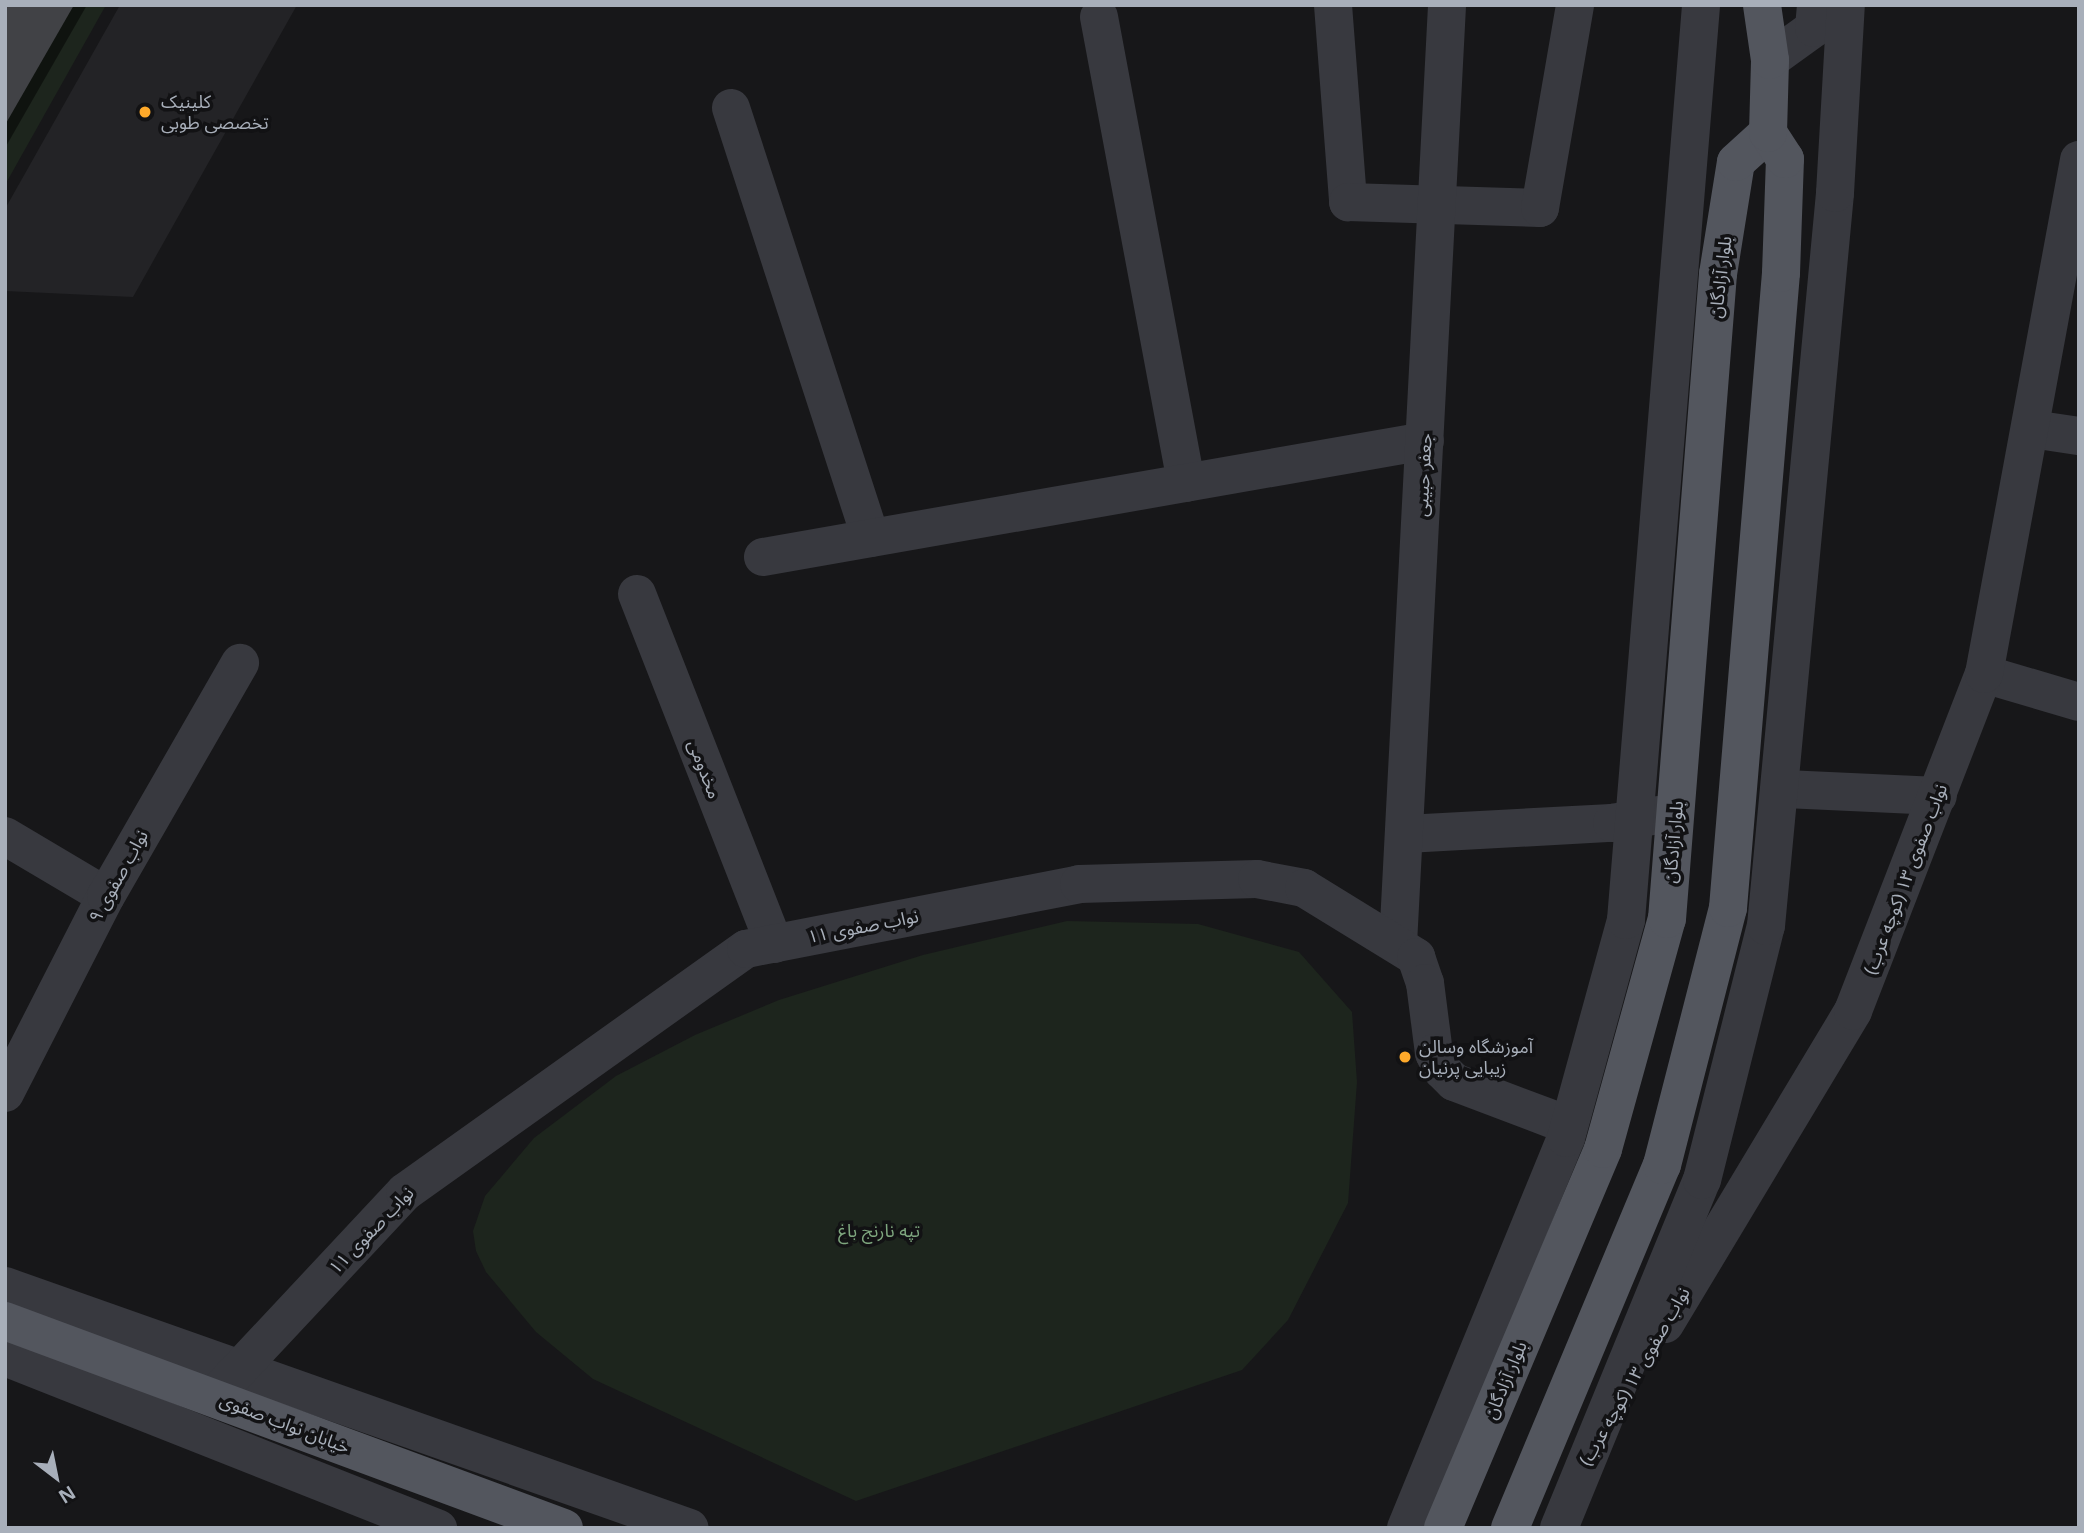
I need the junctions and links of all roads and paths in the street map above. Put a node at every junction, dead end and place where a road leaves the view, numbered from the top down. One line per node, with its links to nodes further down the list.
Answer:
1 (1333, 5): 13 (street)
2 (1447, 5): 13 (street, جعفر حبیبی)
3 (1575, 5): 13 (street)
4 (1700, 5): 28 (street)
5 (1762, 5): 9 (main road)
6 (1816, 5): 9 (street)
7 (1846, 5): 40 (street)
8 (1099, 16): 18 (street)
9 (1770, 61): 11 (main road)
10 (731, 108): 19 (street)
11 (1768, 133): 27 (main road, بلوار آزادگان); 46 (main road)
12 (2079, 160): 14 (street, نواب صفوی ۱۳ (کوچه عرب))
13 (1437, 203): 17 (street, جعفر حبیبی)
14 (2071, 261): 15 (street, نواب صفوی ۱۳ (کوچه عرب))
15 (2032, 429): 16 (street); 23 (street, نواب صفوی ۱۳ (کوچه عرب))
16 (2079, 436)
17 (1425, 441): 18 (street); 29 (street, جعفر حبیبی)
18 (1186, 484): 19 (street)
19 (871, 538): 20 (street)
20 (763, 558)
21 (637, 594): 32 (street, مخدومی)
22 (240, 663): 31 (street, نواب صفوی ۹)
23 (1984, 674): 24 (street); 26 (street, نواب صفوی ۱۳ (کوچه عرب))
24 (2079, 702)
25 (1786, 789): 26 (street)
26 (1938, 796): 40 (street, نواب صفوی ۱۳ (کوچه عرب))
27 (1676, 811): 28 (street); 45 (main road, بلوار آزادگان)
28 (1634, 819): 29 (street); 44 (street)
29 (1406, 834): 33 (street, جعفر حبیبی)
30 (5, 836): 31 (street)
31 (106, 895): 34 (street, نواب صفوی ۹)
32 (774, 944): 33 (street, نواب صفوی ۱۱); 39 (street, نواب صفوی ۱۱)
33 (1398, 944): 35 (street, نواب صفوی ۱۱)
34 (5, 1093)
35 (1552, 1119)
36 (5, 1286): 39 (street)
37 (5, 1321): 39 (main road, خیابان نواب صفوی)
38 (5, 1357): 41 (street)
39 (226, 1382): 42 (main road, خیابان نواب صفوی); 43 (street)
40 (1601, 1433): 47 (street, نواب صفوی ۱۳ (کوچه عرب)); 48 (street)
41 (438, 1528)
42 (564, 1528)
43 (690, 1528)
44 (1406, 1528)
45 (1443, 1528)
46 (1510, 1528)
47 (1545, 1528)
48 (1559, 1528)

